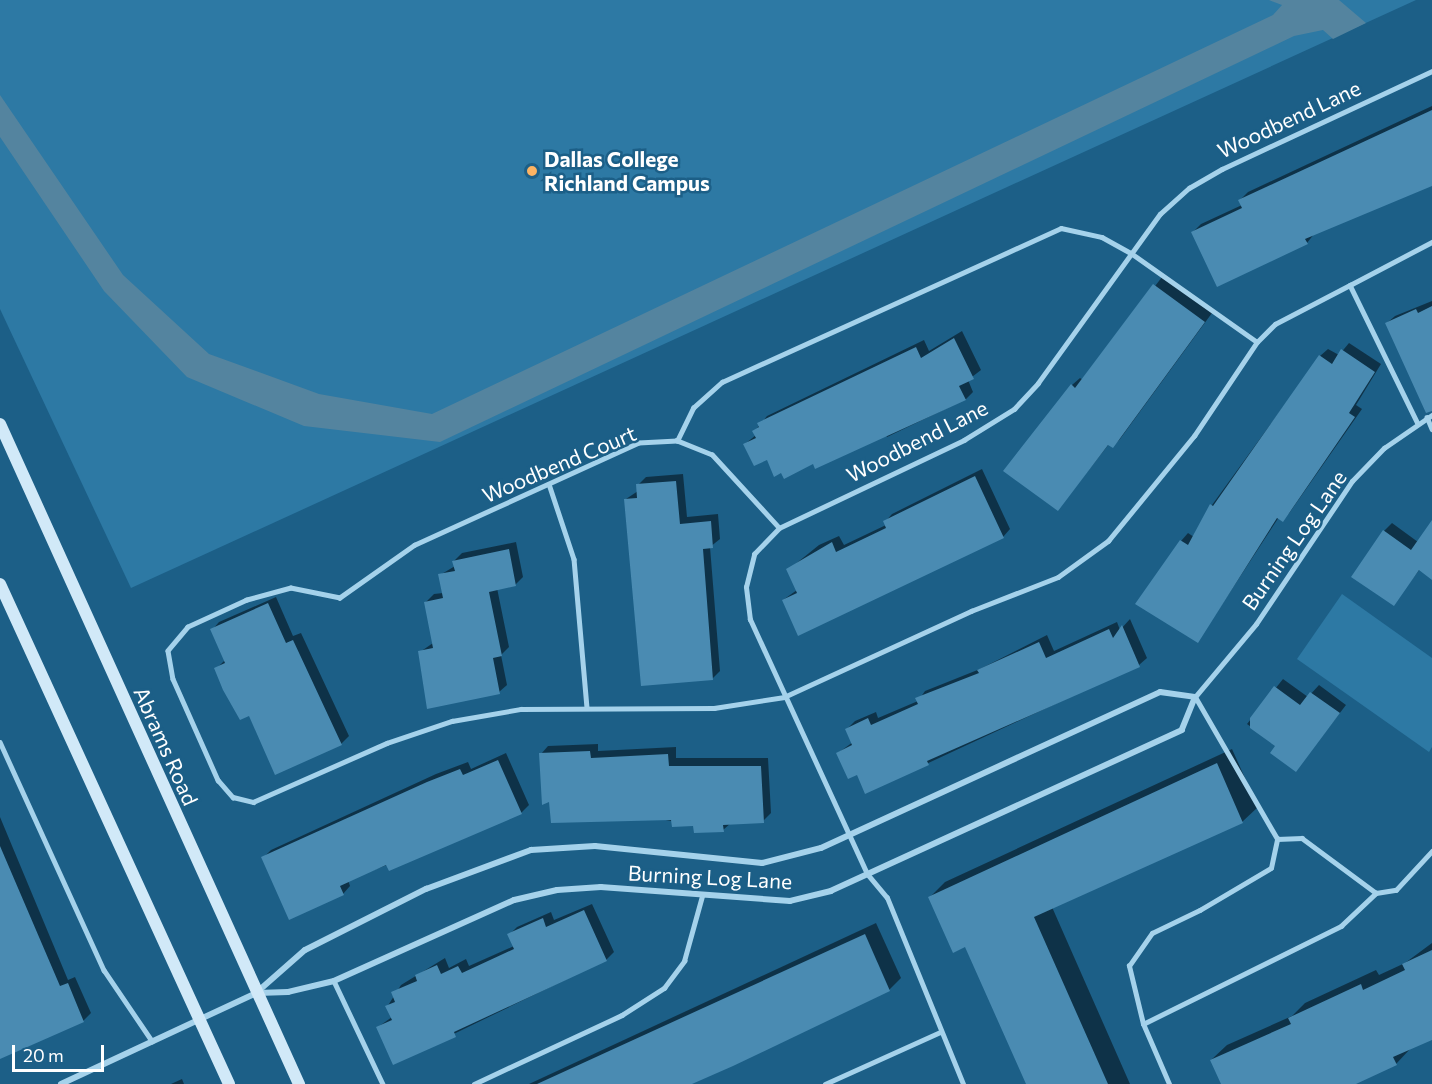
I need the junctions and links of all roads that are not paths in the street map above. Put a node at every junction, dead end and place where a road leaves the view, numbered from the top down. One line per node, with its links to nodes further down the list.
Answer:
1 (1432, 71): 3 (lane, Woodbend Lane)
2 (1432, 242): 4 (lane)
3 (1131, 253): 5 (lane); 10 (lane); 12 (lane, Woodbend Lane)
4 (1350, 285): 5 (lane); 7 (lane)
5 (1257, 342): 14 (lane)
6 (1429, 416): 7 (lane, Burning Log Lane); 9 (lane)
7 (1417, 422): 15 (lane, Burning Log Lane)
8 (0, 424): 25 (main road, Abrams Road)
9 (1432, 429)
10 (677, 441): 11 (lane, Woodbend Court); 12 (lane, Woodbend Court)
11 (549, 484): 16 (lane); 16 (lane, Woodbend Court)
12 (779, 528): 14 (lane, Woodbend Lane)
13 (0, 584): 26 (main road)
14 (783, 697): 16 (lane); 18 (lane, Woodbend Lane)
15 (1195, 697): 18 (street, Burning Log Lane); 19 (lane); 21 (street, Burning Log Lane)
16 (587, 708)
17 (0, 742): 29 (lane)
18 (849, 835): 21 (lane, Woodbend Lane); 25 (street, Burning Log Lane)
19 (1277, 839): 22 (lane); 27 (lane)
20 (1432, 851): 22 (lane)
21 (867, 874): 23 (street, Burning Log Lane); 28 (lane, Woodbend Lane)
22 (1376, 893): 27 (lane)
23 (702, 896): 24 (street, Burning Log Lane); 34 (lane)
24 (334, 981): 25 (street, Burning Log Lane); 33 (lane)
25 (256, 993): 26 (street, Burning Log Lane); 32 (main road, Abrams Road)
26 (198, 1018): 29 (street, Burning Log Lane); 31 (main road)
27 (1143, 1024): 37 (lane)
28 (940, 1032): 35 (lane); 36 (lane, Woodbend Lane)
29 (152, 1041): 30 (street, Burning Log Lane)
30 (61, 1084)
31 (229, 1084)
32 (299, 1084)
33 (383, 1084)
34 (474, 1084)
35 (825, 1084)
36 (963, 1084)
37 (1169, 1084)

